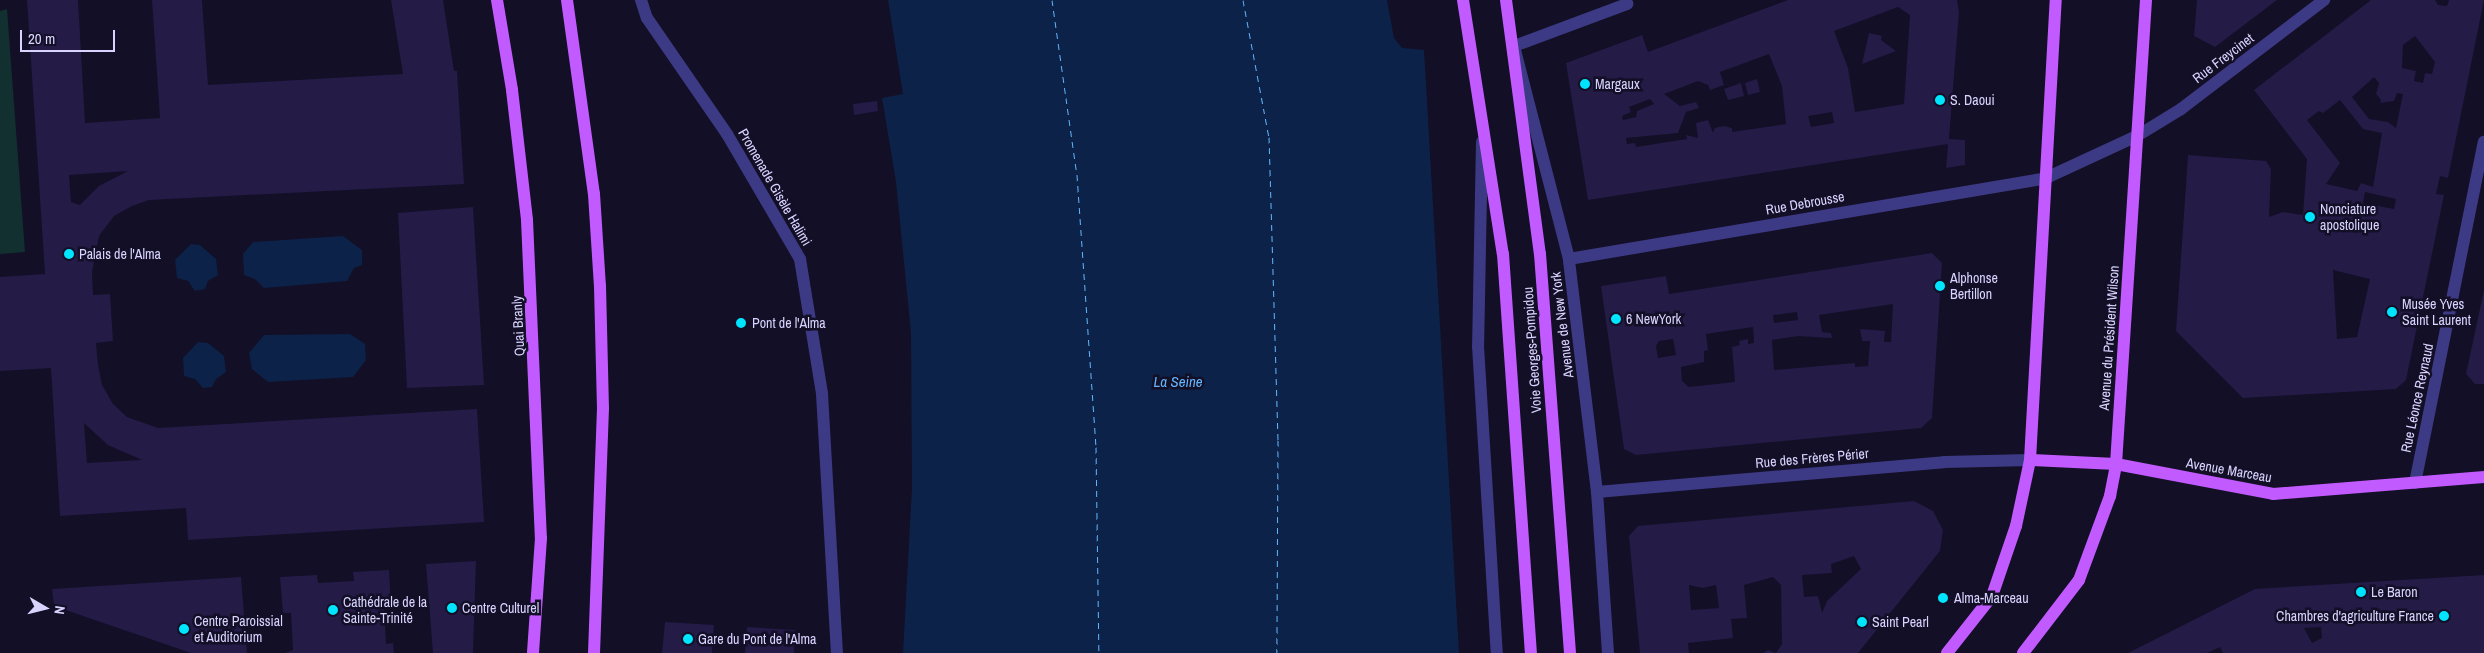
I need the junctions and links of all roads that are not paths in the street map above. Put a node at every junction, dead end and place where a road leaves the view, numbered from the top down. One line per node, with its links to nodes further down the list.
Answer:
1 (497, 0): 21 (main road, Quai Branly)
2 (567, 0): 22 (main road)
3 (641, 0): 23 (street, Promenade Gisèle Halimi)
4 (1463, 0): 11 (main road)
5 (1506, 0): 10 (main road, Avenue de New York)
6 (2056, 0): 14 (main road)
7 (2146, 0): 12 (main road, Avenue du Président Wilson)
8 (2324, 0): 12 (street, Rue Freycinet)
9 (1627, 4): 10 (street)
10 (1514, 46): 15 (street, Avenue de New York); 26 (main road, Voie Georges-Pompidou)
11 (1483, 114): 24 (street); 25 (main road, Voie Georges-Pompidou)
12 (2137, 136): 14 (street, Rue Freycinet); 17 (main road, Avenue du Président Wilson)
13 (2484, 142): 19 (street, Rue Léonce Reynaud)
14 (2046, 178): 15 (street, Rue Debrousse); 16 (main road)
15 (1569, 258): 20 (street, Avenue de New York)
16 (2030, 460): 17 (main road, Avenue Marceau); 20 (street, Rue des Frères Périer); 28 (main road)
17 (2116, 464): 19 (main road, Avenue Marceau); 29 (main road, Avenue du Président Wilson)
18 (2484, 477): 19 (main road, Avenue Marceau)
19 (2414, 482)
20 (1596, 492): 27 (street, Avenue de New York)
21 (533, 653)
22 (594, 653)
23 (837, 653)
24 (1497, 653)
25 (1532, 653)
26 (1570, 653)
27 (1608, 653)
28 (1947, 653)
29 (2023, 653)

